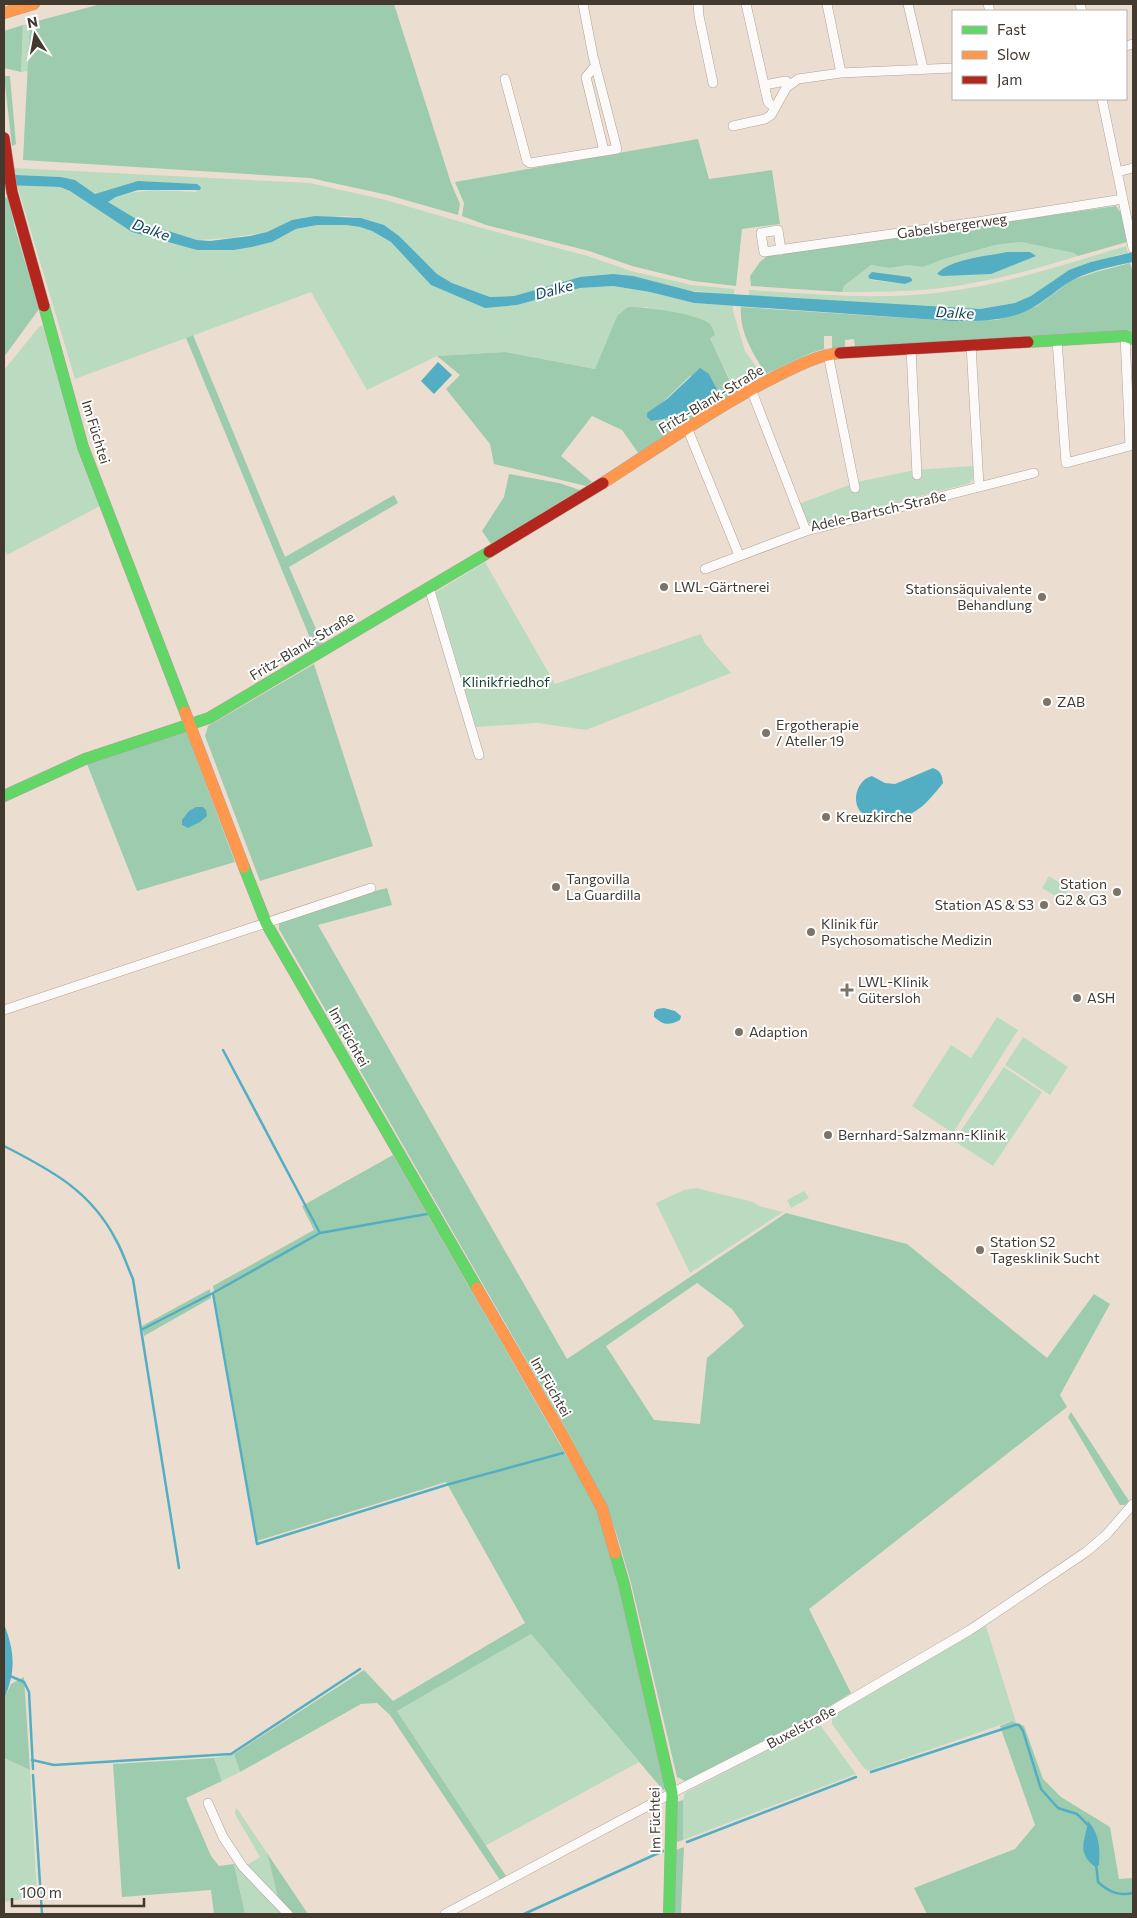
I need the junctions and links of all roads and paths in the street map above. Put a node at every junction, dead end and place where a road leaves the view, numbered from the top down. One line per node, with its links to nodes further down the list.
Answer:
1 (34, 4): 7 (street)
2 (583, 4): 8 (street)
3 (698, 4): 13 (street)
4 (746, 4): 15 (street)
5 (827, 4): 11 (street)
6 (908, 4): 9 (street)
7 (4, 13)
8 (595, 66): 20 (street); 20 (street)
9 (923, 68): 10 (street); 11 (street)
10 (952, 68)
11 (841, 73): 14 (street)
12 (505, 79): 20 (street)
13 (713, 84)
14 (790, 84): 15 (street); 17 (street)
15 (764, 86): 17 (street)
16 (1102, 100): 22 (street)
17 (775, 108): 18 (street)
18 (733, 126)
19 (4, 138): 41 (street, Im Füchtei)
20 (604, 151)
21 (1133, 168): 22 (street)
22 (1117, 172): 23 (street)
23 (1123, 199): 24 (street); 25 (street, Gabelsbergerweg)
24 (1133, 246)
25 (781, 250)
26 (1129, 338): 27 (street, Fritz-Blank-Straße); 27 (street)
27 (1057, 340): 28 (street, Fritz-Blank-Straße)
28 (971, 345): 29 (street, Fritz-Blank-Straße); 35 (street)
29 (911, 349): 30 (street, Fritz-Blank-Straße); 34 (street)
30 (828, 354): 31 (street, Fritz-Blank-Straße); 36 (street)
31 (750, 389): 32 (street, Fritz-Blank-Straße); 37 (street, Adele-Bartsch-Straße)
32 (688, 430): 38 (street); 40 (street, Fritz-Blank-Straße)
33 (1034, 474): 35 (street, Adele-Bartsch-Straße)
34 (917, 475)
35 (979, 486): 37 (street, Adele-Bartsch-Straße)
36 (855, 488)
37 (806, 531): 38 (street)
38 (740, 555): 39 (street)
39 (705, 569)
40 (428, 589): 41 (street, Fritz-Blank-Straße); 42 (street)
41 (191, 726): 43 (street); 45 (street, Im Füchtei)
42 (479, 755)
43 (4, 796)
44 (371, 888): 45 (street)
45 (266, 923): 46 (street); 48 (street, Im Füchtei)
46 (4, 1010)
47 (1133, 1504): 48 (street, Buxelstraße)
48 (672, 1793): 51 (street, Buxelstraße); 52 (street, Im Füchtei)
49 (208, 1803): 50 (street)
50 (288, 1914)
51 (445, 1914)
52 (669, 1914)

